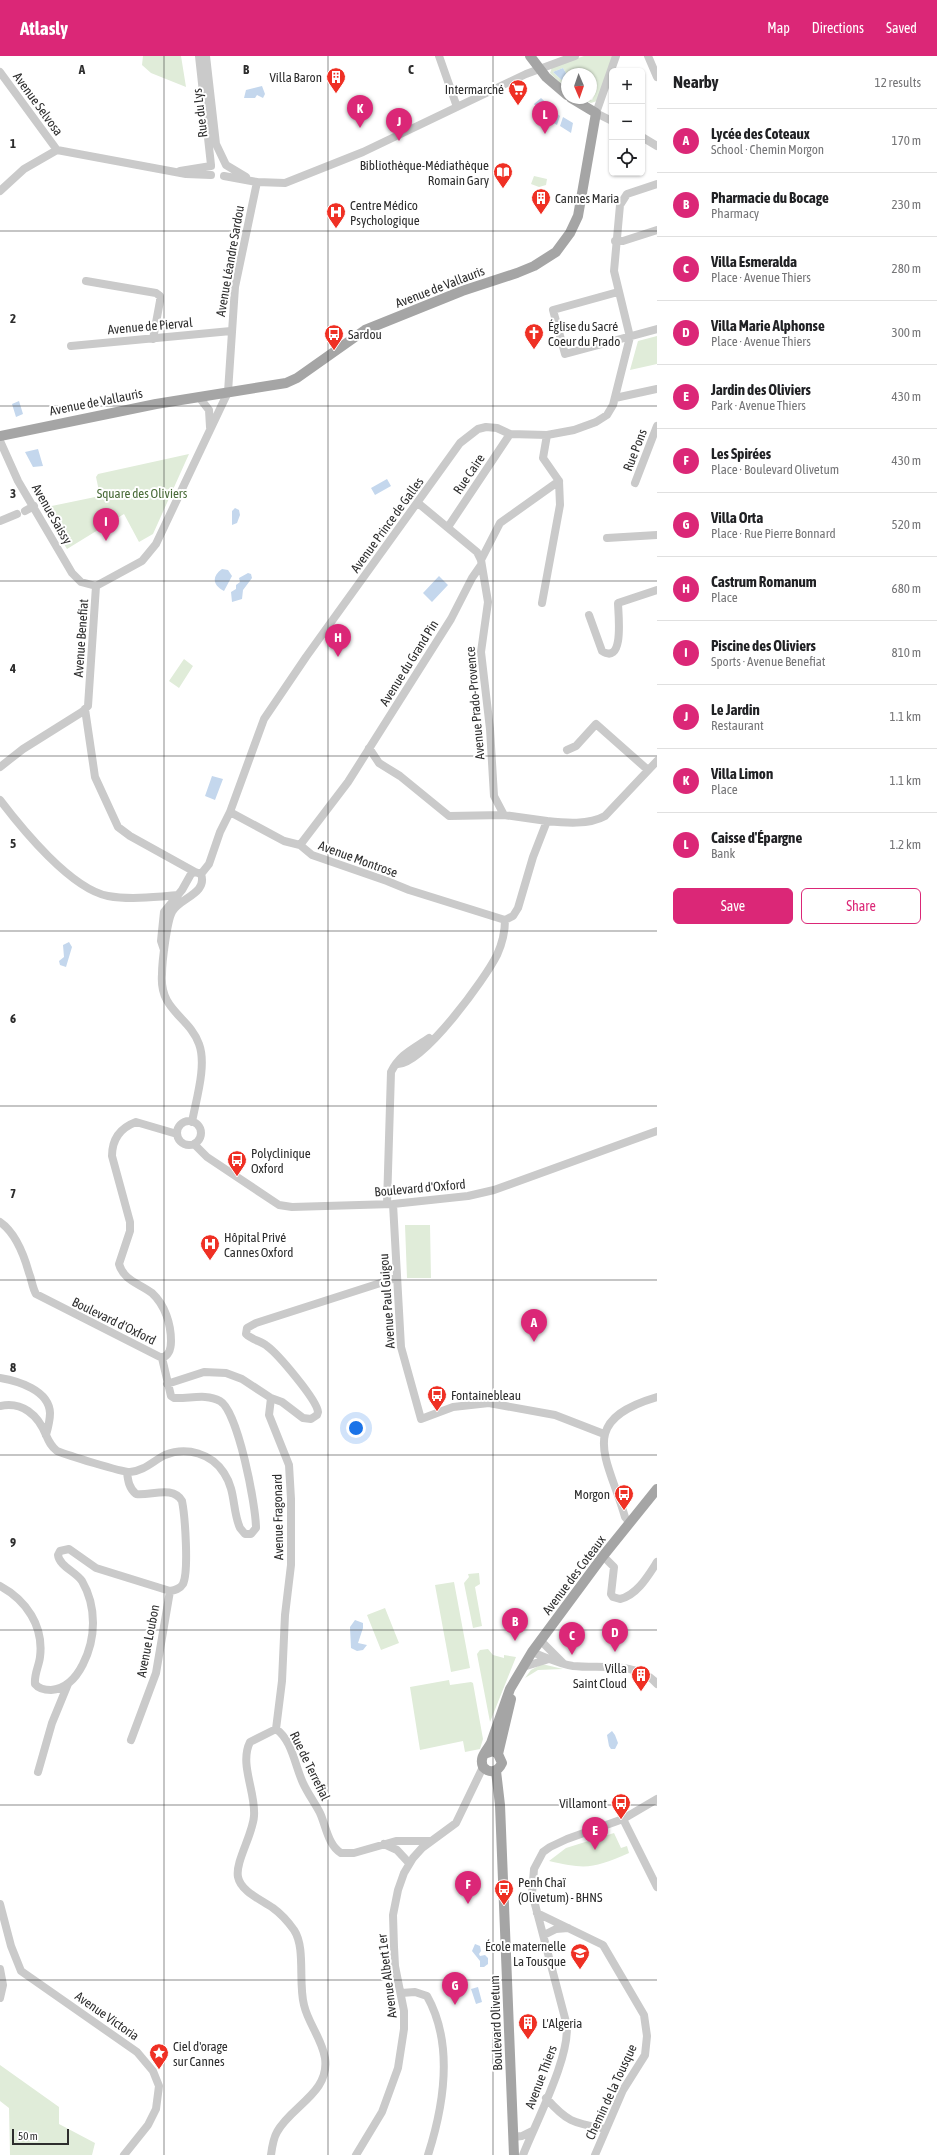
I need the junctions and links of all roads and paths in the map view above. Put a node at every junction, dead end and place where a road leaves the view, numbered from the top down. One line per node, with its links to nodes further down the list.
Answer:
1 (199, 56): 19 (street, Rue du Lys)
2 (206, 56): 20 (street, Rue du Lys)
3 (439, 56): 13 (street)
4 (530, 56): 8 (main road)
5 (575, 56): 8 (street)
6 (616, 56): 14 (street)
7 (648, 56): 10 (street)
8 (539, 69): 11 (main road); 13 (street)
9 (0, 72): 18 (street, Avenue Selvosa)
10 (657, 77)
11 (561, 89)
12 (581, 104): 14 (main road)
13 (457, 107): 24 (street)
14 (596, 113): 15 (street); 37 (main road, Avenue de Vallauris)
15 (609, 120)
16 (645, 138): 17 (street)
17 (656, 142)
18 (57, 150): 21 (street); 26 (street)
19 (211, 165): 20 (street); 21 (street); 22 (street)
20 (226, 165): 23 (street); 24 (street)
21 (172, 172): 22 (street)
22 (212, 175): 23 (street)
23 (224, 176): 24 (street)
24 (257, 182): 32 (street, Avenue Léandre Sardou)
25 (657, 184): 28 (street)
26 (0, 191)
27 (657, 230): 28 (street)
28 (616, 241): 30 (street)
29 (86, 282): 34 (street)
30 (618, 292): 33 (street); 33 (street)
31 (657, 329): 33 (street)
32 (231, 331): 34 (street, Avenue de Pierval); 37 (street, Avenue Léandre Sardou)
33 (630, 337): 39 (street, Avenue Prince de Galles)
34 (154, 339): 35 (street, Avenue de Pierval)
35 (71, 346)
36 (657, 389): 39 (street)
37 (228, 392): 38 (main road, Avenue de Vallauris); 41 (street, Avenue Benefiat)
38 (199, 397): 41 (street); 44 (main road, Avenue de Vallauris)
39 (615, 398): 43 (street, Avenue Prince de Galles)
40 (657, 426): 47 (street, Rue Pons)
41 (210, 430): 55 (street, Avenue Benefiat)
42 (510, 434): 43 (street, Avenue Prince de Galles); 48 (street, Avenue Prince de Galles); 51 (street, Rue Caire)
43 (547, 435): 46 (street)
44 (0, 436)
45 (0, 441): 49 (street, Avenue Saissy)
46 (559, 481): 54 (street, Avenue du Grand Pin); 57 (street)
47 (635, 483)
48 (418, 502): 51 (street); 66 (street, Avenue Prince de Galles)
49 (34, 506): 50 (street); 55 (street, Avenue Saissy)
50 (0, 521)
51 (448, 527): 54 (street)
52 (657, 535): 53 (street)
53 (607, 538)
54 (481, 562): 60 (street, Avenue du Grand Pin); 67 (street, Avenue Prado-Provence)
55 (96, 586): 59 (street, Avenue Benefiat)
56 (657, 590): 58 (street)
57 (542, 603)
58 (589, 615)
59 (85, 709): 63 (street); 70 (street)
60 (369, 748): 67 (street); 69 (street, Avenue du Grand Pin)
61 (567, 750): 64 (street)
62 (657, 761): 64 (street)
63 (0, 767)
64 (648, 770): 68 (street)
65 (0, 800): 72 (street)
66 (230, 812): 69 (street, Avenue Montrose); 70 (street)
67 (504, 815): 68 (street)
68 (547, 821): 75 (street)
69 (300, 845): 75 (street, Avenue Montrose)
70 (198, 873): 71 (street); 73 (street)
71 (194, 894): 73 (street); 76 (street)
72 (159, 896): 73 (street); 74 (street)
73 (178, 896): 74 (street)
74 (166, 908): 76 (street)
75 (506, 920): 81 (street, Avenue Paul Guigou)
76 (164, 950): 77 (street)
77 (192, 1122): 79 (street); 80 (street)
78 (657, 1131): 81 (street, Boulevard d'Oxford)
79 (177, 1134): 80 (street); 84 (street, Boulevard d'Oxford)
80 (194, 1144): 81 (street, Boulevard d'Oxford)
81 (390, 1204): 83 (street, Avenue Paul Guigou)
82 (0, 1222): 84 (street, Boulevard d'Oxford)
83 (396, 1278): 88 (street); 90 (street, Avenue Paul Guigou)
84 (162, 1358): 86 (street)
85 (0, 1378): 91 (street)
86 (167, 1384): 88 (street); 92 (street)
87 (657, 1397): 90 (street)
88 (271, 1398): 107 (street, Avenue Fragonard)
89 (0, 1406): 91 (street)
90 (604, 1434): 94 (street)
91 (46, 1435): 92 (street)
92 (127, 1472): 98 (street)
93 (657, 1489): 94 (main road, Avenue des Coteaux)
94 (630, 1523): 95 (main road, Avenue des Coteaux)
95 (603, 1556): 96 (street); 99 (main road, Avenue des Coteaux)
96 (657, 1562)
97 (0, 1586): 105 (street)
98 (170, 1591): 105 (street); 108 (street, Avenue Loubon)
99 (540, 1640): 100 (main road, Avenue des Coteaux); 102 (street)
100 (532, 1652): 101 (street); 103 (main road, Avenue des Coteaux)
101 (549, 1659): 102 (street); 103 (street)
102 (564, 1664): 106 (street)
103 (523, 1667): 104 (main road, Avenue des Coteaux)
104 (516, 1680): 109 (main road, Avenue des Coteaux); 110 (main road, Avenue des Coteaux)
105 (68, 1684): 113 (street)
106 (657, 1684)
107 (276, 1729): 117 (street, Rue de Terrefial); 133 (street, Rue de Terrefial)
108 (131, 1740)
109 (484, 1754): 110 (main road); 111 (main road)
110 (498, 1754): 112 (main road)
111 (483, 1767): 112 (main road); 116 (street, Avenue Albert 1er)
112 (496, 1770): 131 (main road, Boulevard Olivetum)
113 (38, 1772)
114 (657, 1799): 115 (street, Avenue Thiers)
115 (623, 1819): 119 (street); 122 (street, Avenue Thiers)
116 (430, 1841): 117 (street, Rue de Terrefial); 118 (street, Avenue Albert 1er)
117 (383, 1844): 118 (street)
118 (409, 1863): 126 (street, Avenue Albert 1er)
119 (653, 1873): 120 (street)
120 (657, 1887)
121 (0, 1904): 132 (street, Avenue Victoria)
122 (537, 1913): 123 (street, Chemin de la Tousque); 124 (street, Avenue Thiers)
123 (568, 1928): 124 (street); 129 (street, Chemin de la Tousque)
124 (544, 1935): 128 (street, Avenue Thiers)
125 (0, 1969): 127 (street)
126 (401, 1993): 134 (street, Avenue Albert 1er); 135 (street)
127 (0, 1998)
128 (546, 2098): 129 (street); 130 (street, Avenue Thiers)
129 (606, 2129): 138 (street, Chemin de la Tousque)
130 (532, 2131): 131 (street); 137 (street, Avenue Thiers)
131 (513, 2137): 136 (main road, Boulevard Olivetum)
132 (124, 2155)
133 (271, 2155)
134 (356, 2155)
135 (428, 2155)
136 (514, 2155)
137 (523, 2155)
138 (595, 2155)

